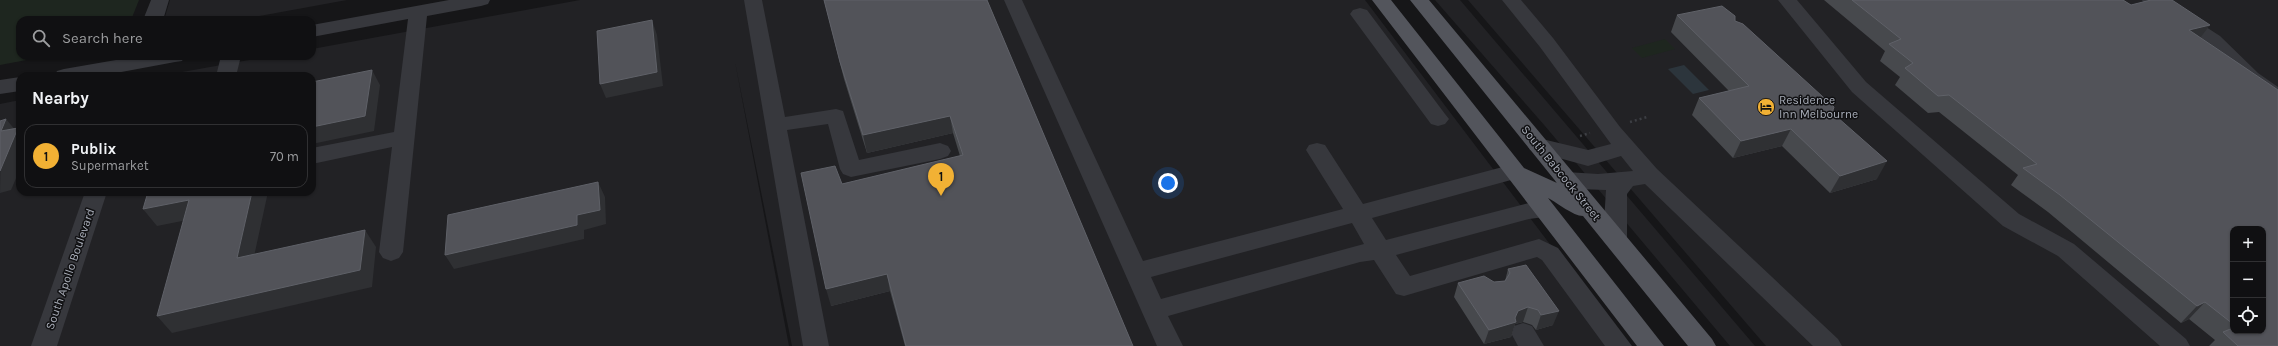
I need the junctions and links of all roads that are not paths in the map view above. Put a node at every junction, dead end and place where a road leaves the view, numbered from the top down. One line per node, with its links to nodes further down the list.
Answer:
1 (160, 0): 12 (street)
2 (481, 0): 10 (street)
3 (753, 0): 23 (street)
4 (1013, 0): 42 (street)
5 (1381, 0): 24 (main road)
6 (1419, 0): 26 (main road, South Babcock Street)
7 (1510, 0): 27 (street)
8 (1786, 0): 52 (street)
9 (2151, 0): 21 (street)
10 (418, 12): 13 (street); 25 (street)
11 (1360, 14): 22 (street)
12 (154, 16)
13 (316, 30)
14 (159, 60): 16 (street)
15 (230, 60): 18 (street)
16 (139, 65): 17 (street)
17 (91, 72)
18 (227, 72)
19 (16, 85): 20 (street)
20 (0, 87)
21 (2278, 97)
22 (1438, 119)
23 (776, 125): 29 (street); 46 (street)
24 (1485, 135): 31 (main road); 33 (main road)
25 (404, 137): 30 (street); 40 (street)
26 (1538, 144): 27 (street); 33 (main road, South Babcock Street)
27 (1624, 148): 32 (street)
28 (1317, 150): 37 (street)
29 (940, 151)
30 (316, 155)
31 (1514, 172): 36 (main road); 37 (street); 38 (main road)
32 (1649, 175): 34 (street); 51 (street)
33 (1566, 180): 34 (street); 38 (main road, South Babcock Street)
34 (1624, 181): 38 (street)
35 (95, 196): 45 (street, South Apollo Boulevard)
36 (1544, 210): 39 (street); 49 (main road)
37 (1357, 212): 39 (street); 42 (street)
38 (1614, 238): 50 (main road, South Babcock Street)
39 (1381, 250): 41 (street); 44 (street)
40 (390, 252)
41 (1475, 266): 43 (street); 48 (street)
42 (1137, 272): 44 (street)
43 (1492, 287)
44 (1154, 310): 47 (street)
45 (44, 346)
46 (816, 346)
47 (1170, 346)
48 (1619, 346)
49 (1651, 346)
50 (1703, 346)
51 (1829, 346)
52 (2176, 346)

